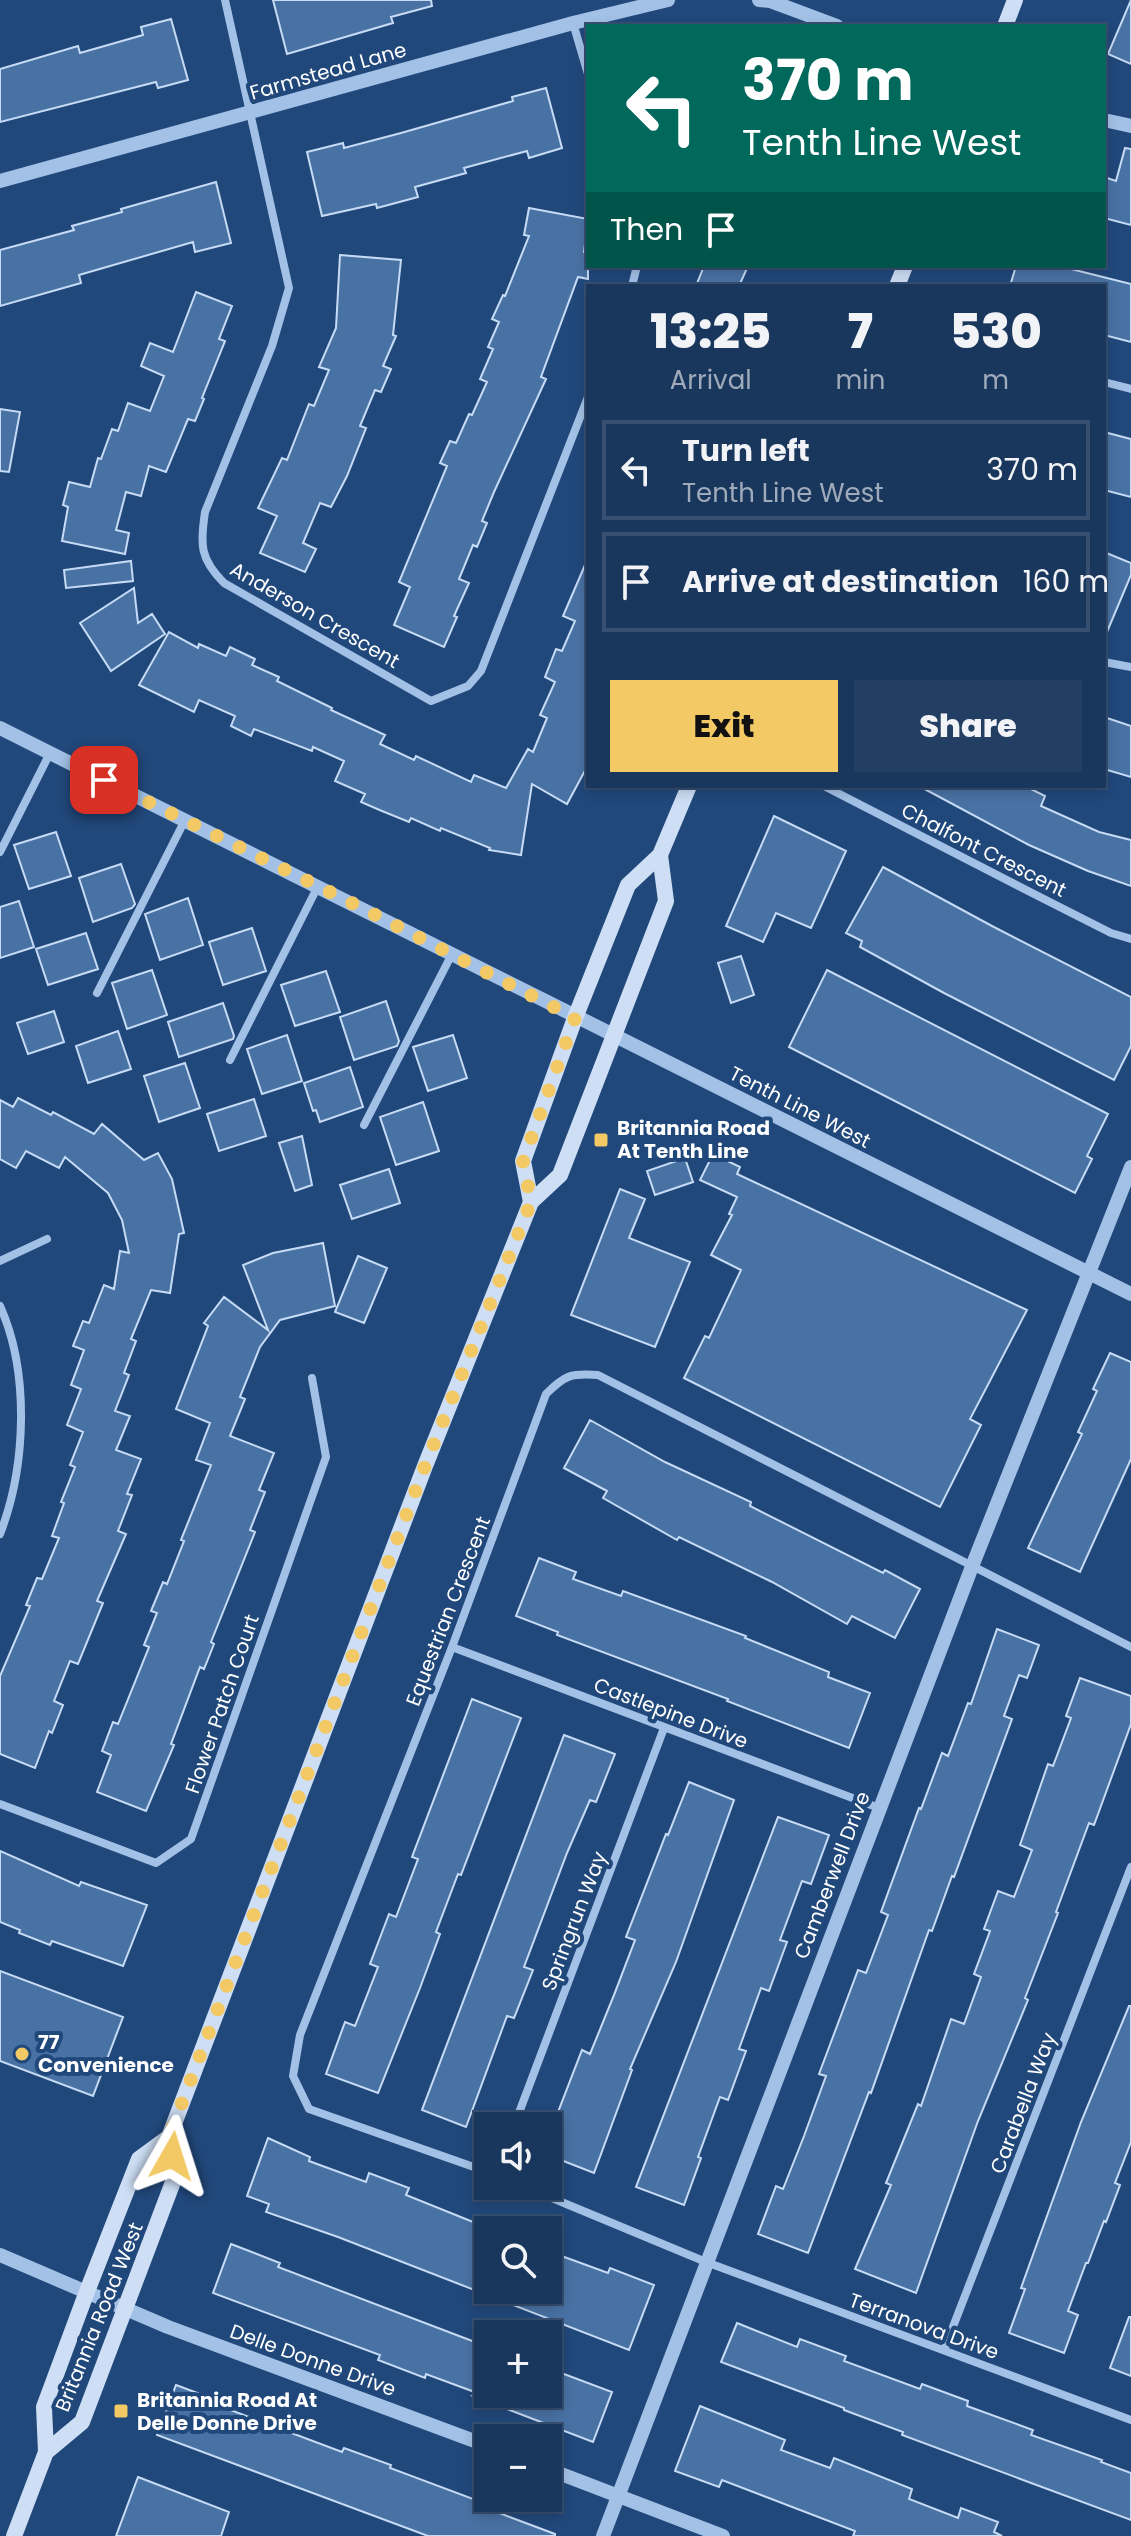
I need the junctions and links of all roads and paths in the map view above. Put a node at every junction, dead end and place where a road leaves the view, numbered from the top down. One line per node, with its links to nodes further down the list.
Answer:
1 (225, 0): 9 (street)
2 (668, 0): 5 (street, Farmstead Lane)
3 (766, 0): 6 (street)
4 (1015, 0): 7 (main road)
5 (573, 23): 8 (street); 9 (street, Farmstead Lane)
6 (832, 24)
7 (1006, 24)
8 (586, 67)
9 (251, 113): 12 (street, Farmstead Lane); 15 (street, Anderson Crescent)
10 (1106, 120): 11 (street)
11 (1131, 126)
12 (0, 181)
13 (1106, 383): 14 (street)
14 (1131, 389)
15 (586, 402)
16 (1106, 662): 17 (street)
17 (1131, 667)
18 (0, 728): 19 (street, Tenth Line West)
19 (50, 753): 22 (street, Tenth Line West); 23 (street)
20 (688, 788): 24 (main road)
21 (828, 788): 26 (street, Chalfont Crescent)
22 (185, 820): 25 (street, Tenth Line West); 28 (street)
23 (0, 852)
24 (660, 855): 29 (main road); 30 (main road, Britannia Road West)
25 (318, 886): 27 (street, Tenth Line West); 31 (street)
26 (1131, 939)
27 (452, 954): 29 (street, Tenth Line West); 32 (street)
28 (97, 993)
29 (575, 1018): 30 (street, Tenth Line West); 34 (main road)
30 (614, 1036): 34 (main road, Britannia Road West); 37 (street, Tenth Line West)
31 (230, 1060)
32 (364, 1125)
33 (1131, 1167): 37 (street, Camberwell Drive)
34 (531, 1202): 50 (main road, Britannia Road West)
35 (47, 1239): 36 (street)
36 (0, 1261)
37 (1088, 1272): 38 (street, Tenth Line West); 42 (street, Camberwell Drive)
38 (1131, 1294)
39 (0, 1306): 41 (street)
40 (312, 1378): 46 (street, Flower Patch Court)
41 (0, 1534)
42 (973, 1564): 43 (street, Equestrian Crescent); 44 (street, Equestrian Crescent); 47 (street, Camberwell Drive)
43 (452, 1647): 45 (street, Castlepine Drive); 51 (street, Equestrian Crescent)
44 (1131, 1647)
45 (664, 1728): 47 (street, Castlepine Drive); 49 (street, Springrun Way)
46 (0, 1804)
47 (879, 1808): 54 (street, Camberwell Drive)
48 (1131, 1867): 57 (street, Carabella Way)
49 (519, 2112)
50 (169, 2137): 55 (main road, Britannia Road West); 56 (main road, Britannia Road West)
51 (474, 2167)
52 (557, 2200): 54 (street)
53 (0, 2255): 55 (street, Delle Donne Drive)
54 (706, 2262): 57 (street, Terranova Drive); 62 (street, Camberwell Drive)
55 (86, 2294): 56 (street, Delle Donne Drive); 60 (main road, Britannia Road West)
56 (124, 2310): 59 (street, Delle Donne Drive); 60 (main road, Britannia Road West)
57 (944, 2350): 58 (street, Terranova Drive)
58 (1131, 2420)
59 (474, 2441)
60 (46, 2452): 63 (main road, Britannia Road West)
61 (562, 2474): 62 (street)
62 (618, 2495): 64 (street, Camberwell Drive); 65 (street)
63 (14, 2536)
64 (603, 2536)
65 (723, 2536)

